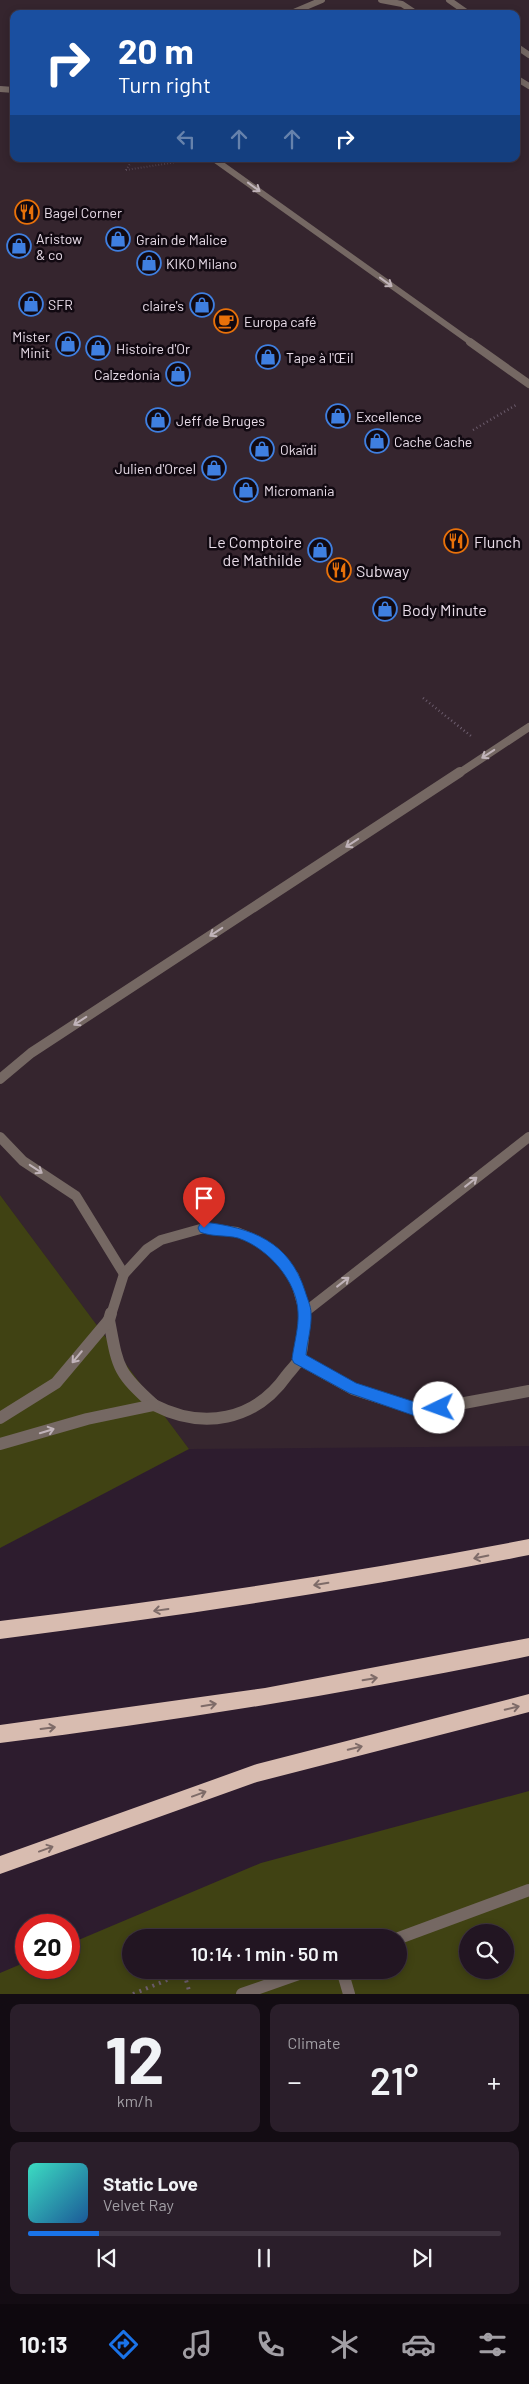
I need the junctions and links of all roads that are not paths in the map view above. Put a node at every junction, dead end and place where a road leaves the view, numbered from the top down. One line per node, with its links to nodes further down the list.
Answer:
1 (322, 0): 4 (street)
2 (381, 0): 5 (street)
3 (448, 0): 6 (street)
4 (298, 10)
5 (411, 10)
6 (463, 10)
7 (218, 162): 8 (street, one-way to 8)
8 (529, 384)
9 (529, 727): 10 (street, one-way to 10)
10 (0, 1078)
11 (0, 1137): 13 (street, one-way to 13)
12 (529, 1137): 14 (street, one-way to 12)
13 (124, 1274): 14 (street); 15 (street)
14 (305, 1312): 16 (street)
15 (109, 1320): 18 (street); 19 (street, one-way to 19)
16 (299, 1359): 17 (street); 18 (street)
17 (529, 1391)
18 (154, 1405): 20 (street, one-way to 18)
19 (0, 1418)
20 (0, 1444)
21 (529, 1547): 22 (highway, one-way to 22)
22 (0, 1630)
23 (529, 1648): 25 (highway, one-way to 23)
24 (529, 1703): 26 (highway, one-way to 24)
25 (0, 1734)
26 (0, 1865)
27 (529, 1890): 28 (street)
28 (407, 1935)
29 (284, 1979): 31 (street)
30 (345, 1979): 32 (street)
31 (242, 1994)
32 (349, 1994)

